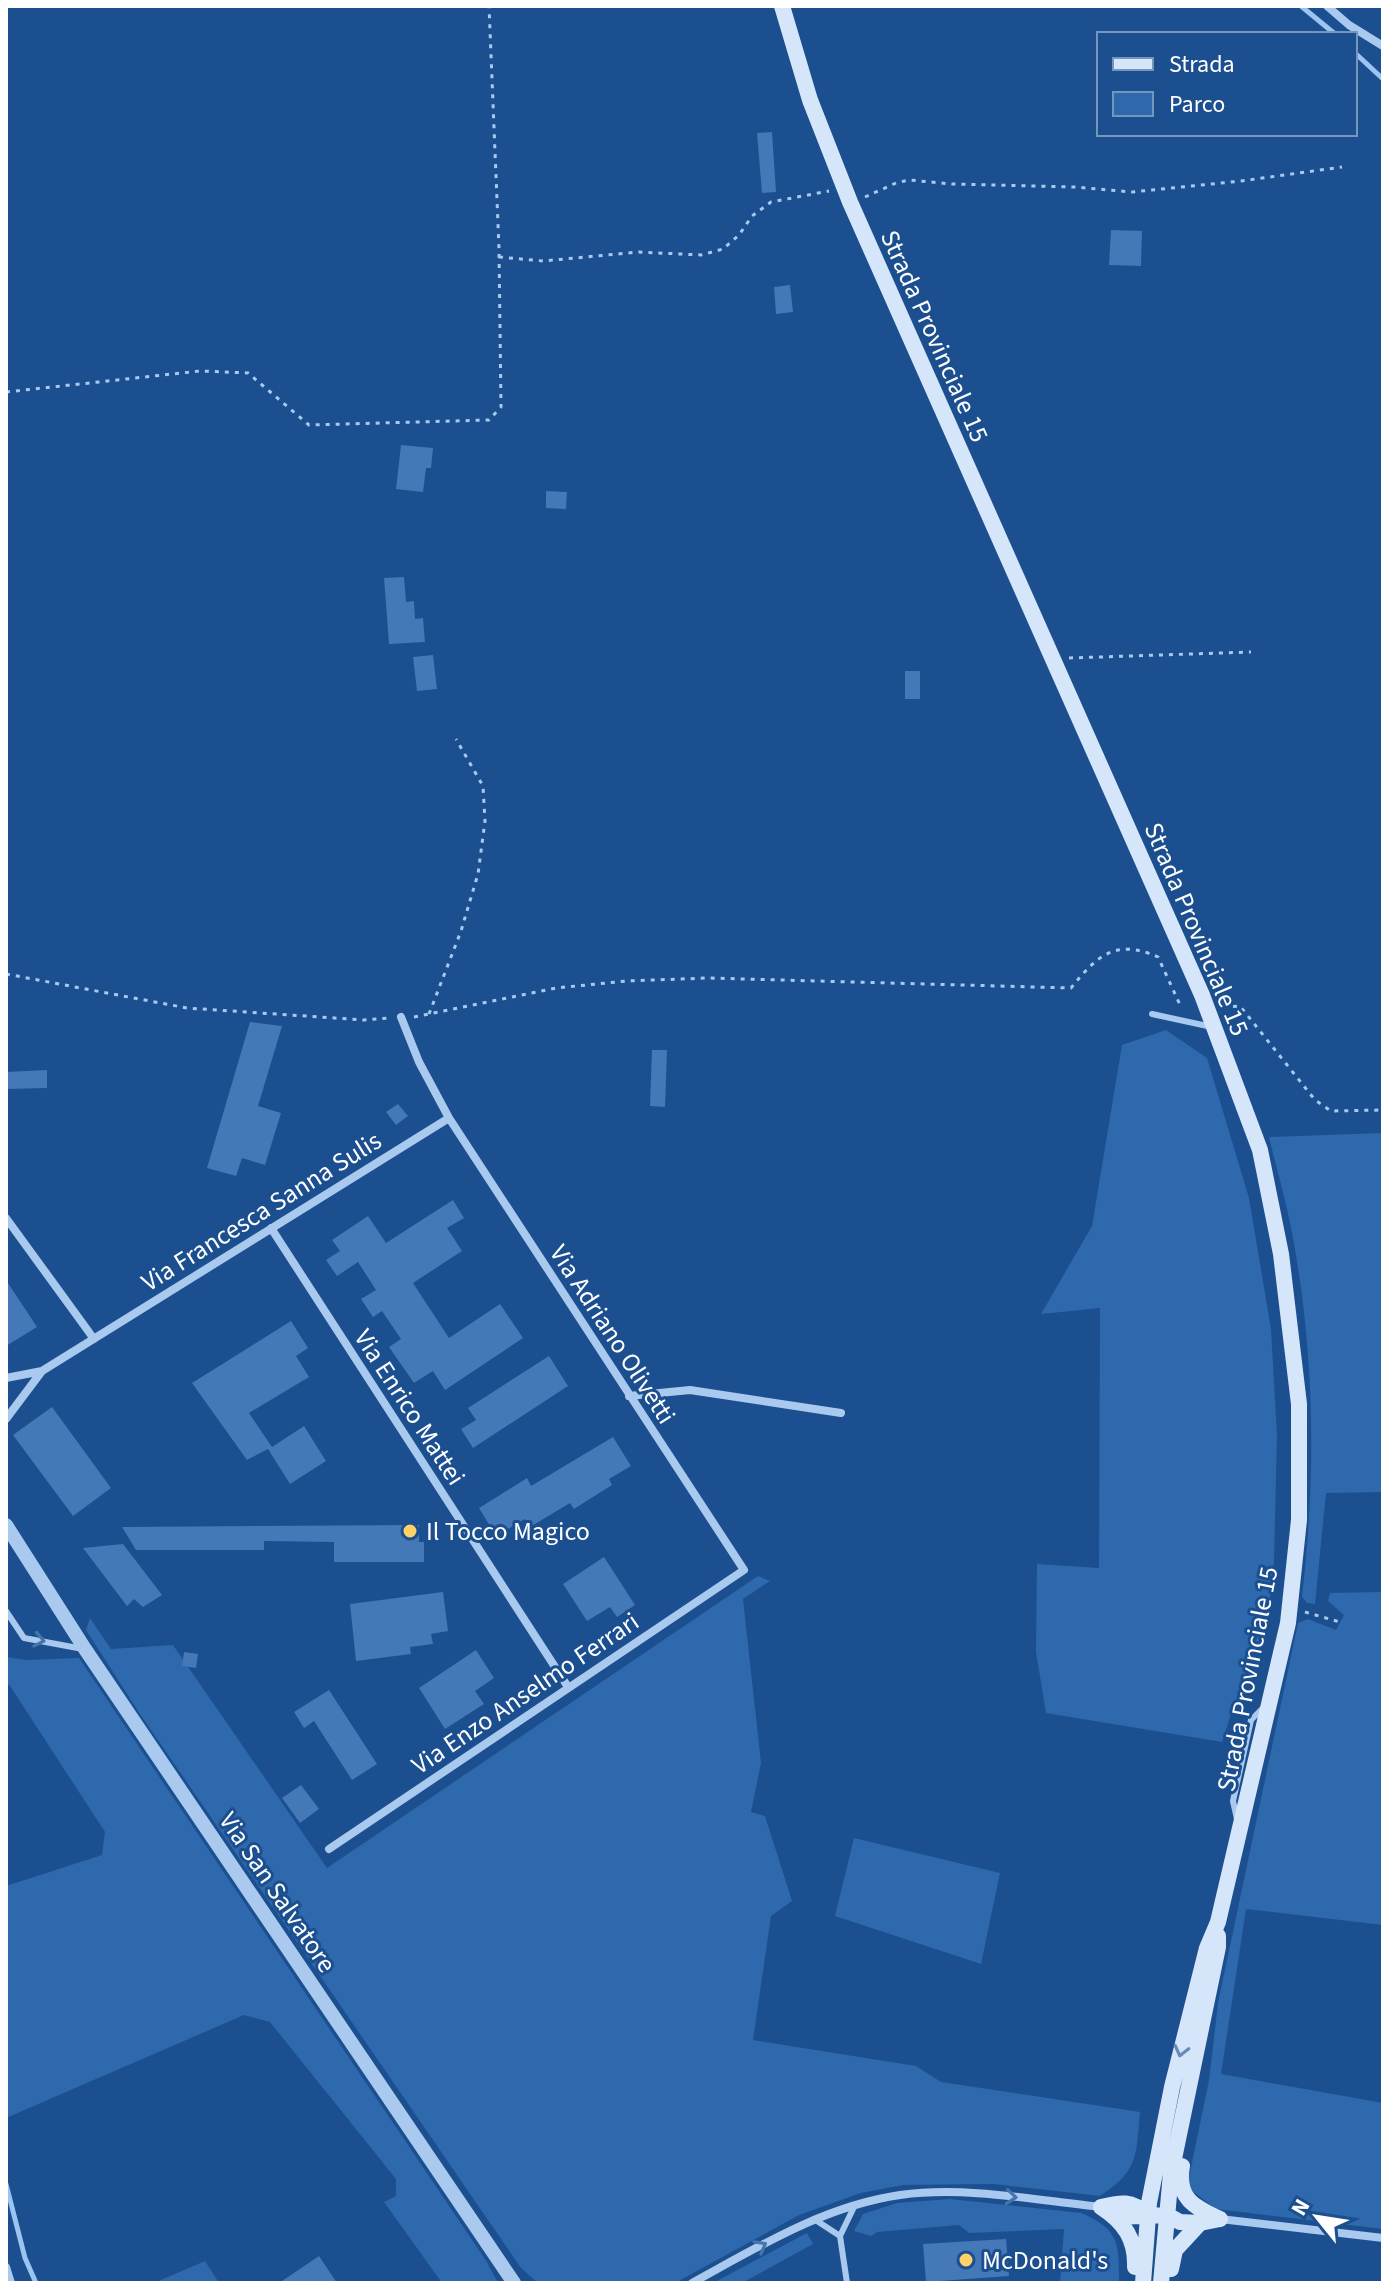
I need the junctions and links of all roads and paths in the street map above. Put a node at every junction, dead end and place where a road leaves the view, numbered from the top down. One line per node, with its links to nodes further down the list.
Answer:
1 (489, 6): 7 (path)
2 (782, 6): 6 (main road, Strada Provinciale 15)
3 (1327, 6): 4 (street)
4 (1383, 46)
5 (1342, 167): 6 (path)
6 (847, 196): 7 (path); 10 (main road, Strada Provinciale 15)
7 (499, 257): 8 (path)
8 (6, 392)
9 (1251, 652): 10 (path)
10 (1053, 660): 13 (main road, Strada Provinciale 15)
11 (456, 739): 14 (path)
12 (6, 974): 16 (path)
13 (1208, 1008): 18 (main road, Strada Provinciale 15); 19 (path)
14 (429, 1014): 16 (path); 17 (path)
15 (1152, 1014): 17 (lane)
16 (401, 1017): 20 (street, Via Adriano Olivetti)
17 (1187, 1022): 18 (lane)
18 (1215, 1028): 31 (main road, Strada Provinciale 15)
19 (1383, 1110)
20 (449, 1118): 22 (street, Via Francesca Sanna Sulis); 26 (street, Via Adriano Olivetti)
21 (6, 1218): 23 (street)
22 (271, 1228): 23 (street, Via Francesca Sanna Sulis); 35 (street, Via Enrico Mattei)
23 (94, 1339): 24 (street, Via Francesca Sanna Sulis)
24 (42, 1371): 25 (street, Via Francesca Sanna Sulis); 28 (street, Via Francesca Sanna Sulis)
25 (6, 1378)
26 (629, 1396): 27 (street); 30 (street, Via Adriano Olivetti)
27 (841, 1413)
28 (6, 1419)
29 (6, 1525): 34 (street, Via San Salvatore)
30 (744, 1570): 35 (street, Via Enzo Anselmo Ferrari)
31 (1289, 1609): 33 (path); 37 (main road, Strada Provinciale 15)
32 (6, 1611): 34 (lane, one-way to 34)
33 (1340, 1622)
34 (85, 1649): 52 (street, Via San Salvatore)
35 (568, 1687): 36 (street, Via Enzo Anselmo Ferrari)
36 (329, 1849)
37 (1218, 1922): 38 (main road, Strada Provinciale 15); 39 (main road, Strada Provinciale 15, one-way to 39)
38 (1190, 2081): 43 (main road, Strada Provinciale 15); 45 (main road)
39 (1169, 2104): 42 (main road, Strada Provinciale 15); 43 (main road)
40 (854, 2207): 41 (street, one-way to 41); 46 (street); 48 (lane)
41 (1101, 2207): 42 (main road); 44 (main road)
42 (1148, 2215): 43 (main road); 44 (main road); 56 (main road, Strada Provinciale 15)
43 (1167, 2215): 45 (main road); 57 (main road, Strada Provinciale 15)
44 (1116, 2217): 55 (main road)
45 (1200, 2217): 47 (main road); 58 (main road)
46 (814, 2219): 48 (lane); 53 (street, one-way to 46)
47 (1220, 2219): 49 (street)
48 (840, 2236): 54 (lane)
49 (1383, 2238)
50 (6, 2267): 51 (street)
51 (11, 2283)
52 (514, 2283)
53 (692, 2283)
54 (847, 2283)
55 (1134, 2283)
56 (1143, 2283)
57 (1161, 2283)
58 (1170, 2283)

